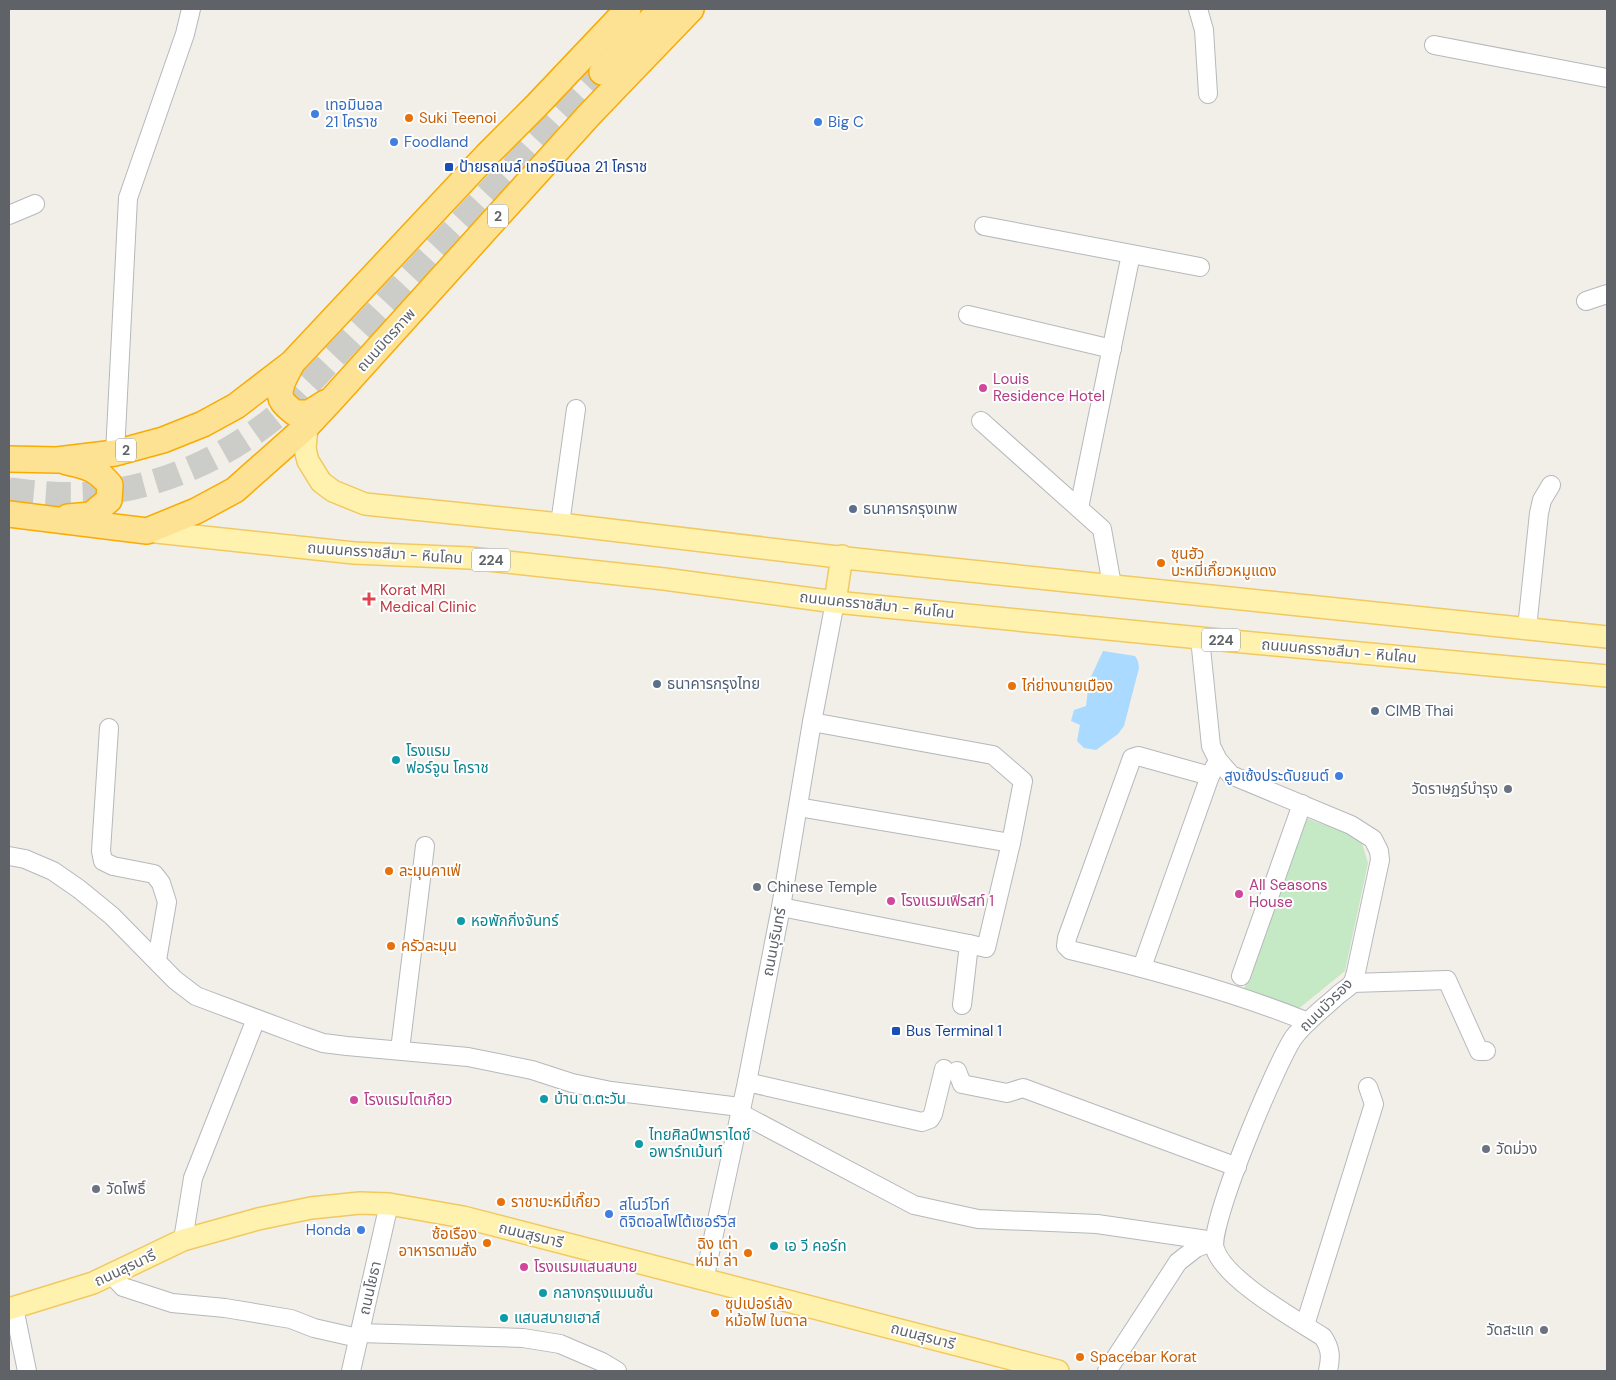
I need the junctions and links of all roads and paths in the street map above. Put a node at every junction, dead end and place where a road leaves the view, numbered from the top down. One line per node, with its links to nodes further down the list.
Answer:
1 (191, 9): 24 (street)
2 (628, 9): 19 (highway, 2)
3 (661, 9): 7 (highway)
4 (691, 9): 20 (highway, ถนนมิตรภาพ / 2)
5 (1198, 9): 9 (street)
6 (1434, 44): 8 (street)
7 (602, 72)
8 (1607, 78)
9 (1208, 94)
10 (35, 204): 11 (street)
11 (9, 215)
12 (984, 226): 13 (street)
13 (1131, 254): 14 (street); 18 (street)
14 (1200, 267)
15 (1607, 294): 16 (street)
16 (1586, 301)
17 (968, 315): 18 (street)
18 (1112, 349): 28 (street)
19 (292, 363): 20 (highway); 24 (highway, 2)
20 (335, 396): 23 (highway, ถนนมิตรภาพ / 2)
21 (576, 409): 31 (street)
22 (981, 421): 28 (street)
23 (307, 426): 31 (main road); 32 (highway, ถนนมิตรภาพ / 2)
24 (115, 453): 26 (highway, 2)
25 (9, 459): 26 (highway, 2)
26 (57, 460): 30 (highway)
27 (1551, 485): 36 (street)
28 (1079, 508): 34 (street)
29 (9, 514): 30 (highway, ถนนมิตรภาพ / 2)
30 (46, 519): 32 (highway, ถนนมิตรภาพ / 2)
31 (560, 524): 33 (main road)
32 (146, 531): 35 (main road, ถนนนครราชสีมา - หินโคน / 224)
33 (842, 556): 34 (main road); 35 (main road)
34 (1112, 585): 36 (main road)
35 (835, 602): 38 (main road, ถนนนครราชสีมา - หินโคน / 224); 40 (street, ถนนบุรินทร์)
36 (1527, 628): 37 (main road)
37 (1607, 637)
38 (1200, 638): 39 (main road, ถนนนครราชสีมา - หินโคน / 224); 42 (street, ถนนบัวรอง)
39 (1607, 676)
40 (812, 722): 44 (street, ถนนบุรินทร์); 45 (street)
41 (109, 728): 50 (street)
42 (1214, 768): 43 (street, ถนนบัวรอง); 51 (street); 51 (street)
43 (1302, 804): 52 (street); 53 (street, ถนนบัวรอง)
44 (798, 807): 45 (street); 48 (street, ถนนบุรินทร์)
45 (1011, 843): 49 (street)
46 (425, 846): 57 (street)
47 (9, 856): 50 (street)
48 (781, 907): 49 (street); 59 (street, ถนนบุรินทร์)
49 (969, 944): 54 (street)
50 (157, 960): 55 (street)
51 (1142, 967): 56 (street)
52 (1241, 976)
53 (1352, 983): 56 (street, ถนนบัวรอง); 58 (street)
54 (962, 1005)
55 (256, 1019): 57 (street); 64 (street)
56 (1308, 1022): 62 (street, ถนนบัวรอง)
57 (400, 1050): 61 (street)
58 (1486, 1051)
59 (747, 1082): 61 (street, ถนนบุรินทร์); 62 (street)
60 (1368, 1087): 69 (street)
61 (740, 1110): 65 (street); 67 (street, ถนนบุรินทร์)
62 (1236, 1167): 65 (street, ถนนบัวรอง)
63 (389, 1204): 64 (main road, ถนนสุรนารี); 67 (main road, ถนนสุรนารี); 70 (street, ถนนโยธา)
64 (183, 1240): 66 (main road, ถนนสุรนารี)
65 (1214, 1240): 69 (street); 75 (street)
66 (112, 1275): 68 (main road, ถนนสุรนารี); 70 (street)
67 (704, 1280): 74 (main road, ถนนสุรนารี)
68 (12, 1309): 71 (street)
69 (1306, 1325): 76 (street)
70 (359, 1335): 72 (street, ถนนโยธา); 73 (street)
71 (27, 1371)
72 (351, 1371)
73 (617, 1371)
74 (1058, 1371)
75 (1107, 1371)
76 (1328, 1371)

